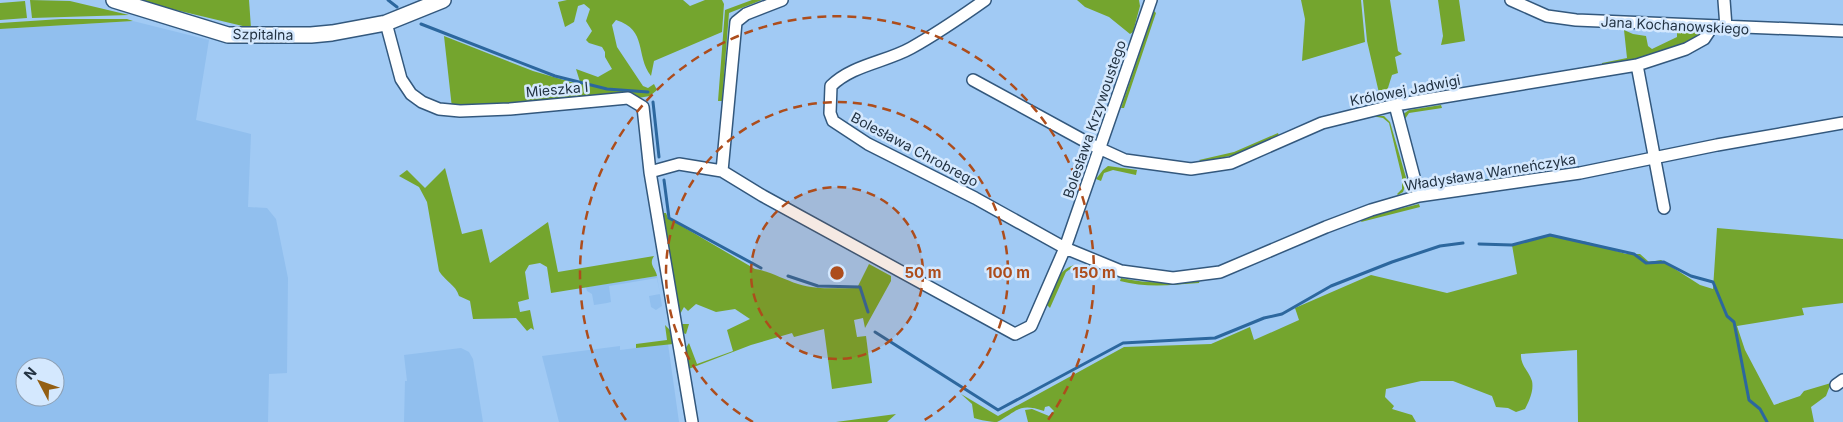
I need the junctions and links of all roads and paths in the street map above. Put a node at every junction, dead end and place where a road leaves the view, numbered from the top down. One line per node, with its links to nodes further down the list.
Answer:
1 (114, 0): 8 (street, Szpitalna)
2 (443, 0): 8 (street)
3 (782, 0): 18 (street)
4 (985, 0): 22 (street, Bolesława Chrobrego)
5 (1151, 0): 16 (street, Bolesława Krzywoustego)
6 (1511, 0): 9 (street, Jana Kochanowskiego)
7 (1724, 0): 10 (street)
8 (386, 23): 19 (street, Mieszka I)
9 (1712, 27): 10 (street, Jana Kochanowskiego); 12 (street, Królowej Jadwigi)
10 (1726, 28): 11 (street, Jana Kochanowskiego)
11 (1843, 31)
12 (1637, 64): 14 (street, Królowej Jadwigi); 17 (street)
13 (973, 80): 16 (street, Królowej Jadwigi)
14 (1396, 105): 16 (street, Królowej Jadwigi); 20 (street)
15 (1843, 124): 17 (street, Władysława Warneńczyka)
16 (1100, 149): 22 (street, Bolesława Krzywoustego)
17 (1654, 158): 20 (street, Władysława Warneńczyka); 21 (street)
18 (722, 171): 19 (street); 22 (street)
19 (650, 172): 23 (street, Mieszka I)
20 (1419, 196): 22 (street, Władysława Warneńczyka)
21 (1664, 208)
22 (1065, 248)
23 (692, 422)

